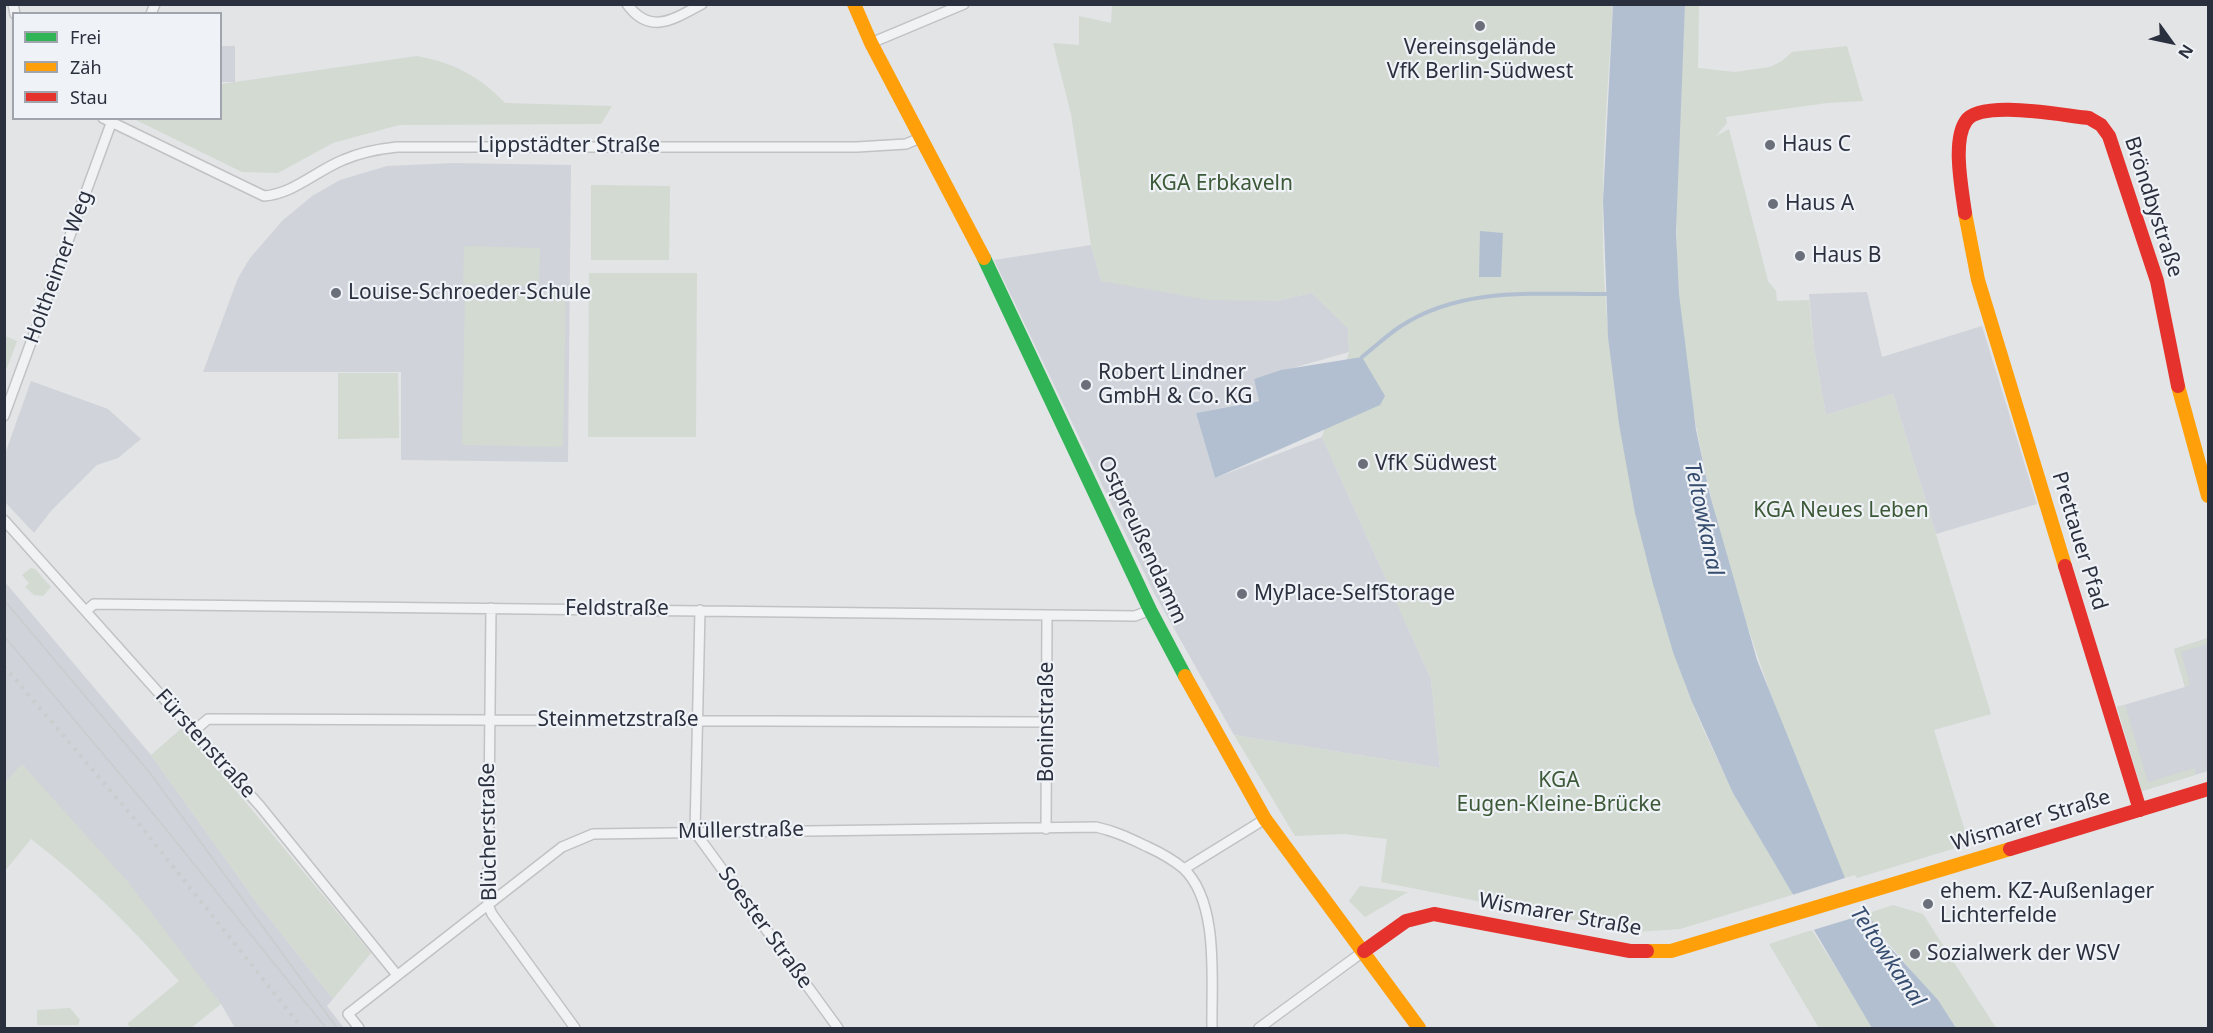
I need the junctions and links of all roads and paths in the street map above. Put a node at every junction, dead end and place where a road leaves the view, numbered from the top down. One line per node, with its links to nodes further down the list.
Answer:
1 (702, 4): 4 (street)
2 (854, 4): 5 (main road, Ostpreußendamm)
3 (964, 4): 5 (street)
4 (627, 5)
5 (871, 43): 7 (main road, Ostpreußendamm)
6 (109, 120): 7 (street, Lippstädter Straße); 9 (street, Holtheimer Weg)
7 (920, 138): 15 (main road, Ostpreußendamm)
8 (1979, 284): 11 (main road, Bröndbystraße); 23 (main road, Prettauer Pfad)
9 (8, 396): 10 (street, Holtheimer Weg)
10 (4, 416)
11 (2208, 496)
12 (4, 520): 16 (street, Fürstenstraße)
13 (490, 608): 14 (street, Feldstraße); 16 (street, Feldstraße); 18 (street, Blücherstraße)
14 (700, 610): 17 (street, Feldstraße); 19 (street)
15 (1149, 610): 17 (street, Feldstraße); 24 (main road, Ostpreußendamm)
16 (86, 611): 21 (street, Fürstenstraße)
17 (1047, 615): 20 (street, Boninstraße)
18 (488, 720): 19 (street, Steinmetzstraße); 21 (street, Steinmetzstraße); 28 (street, Blücherstraße)
19 (698, 721): 20 (street, Steinmetzstraße); 26 (street)
20 (1047, 722): 25 (street, Boninstraße)
21 (194, 731): 30 (street, Fürstenstraße)
22 (2208, 789): 23 (main road, Wismarer Straße)
23 (2140, 810): 29 (main road, Wismarer Straße)
24 (1265, 819): 27 (street); 29 (main road, Ostpreußendamm)
25 (1046, 829): 26 (street, Müllerstraße); 27 (street, Müllerstraße)
26 (695, 832): 28 (street, Müllerstraße); 33 (street, Soester Straße)
27 (1184, 869): 34 (street, Müllerstraße)
28 (488, 904): 30 (street, Müllerstraße); 32 (street, Blücherstraße)
29 (1364, 951): 35 (street); 36 (main road, Ostpreußendamm)
30 (397, 975): 31 (street, Müllerstraße)
31 (359, 1029)
32 (575, 1029)
33 (838, 1029)
34 (1212, 1029)
35 (1259, 1029)
36 (1419, 1029)

